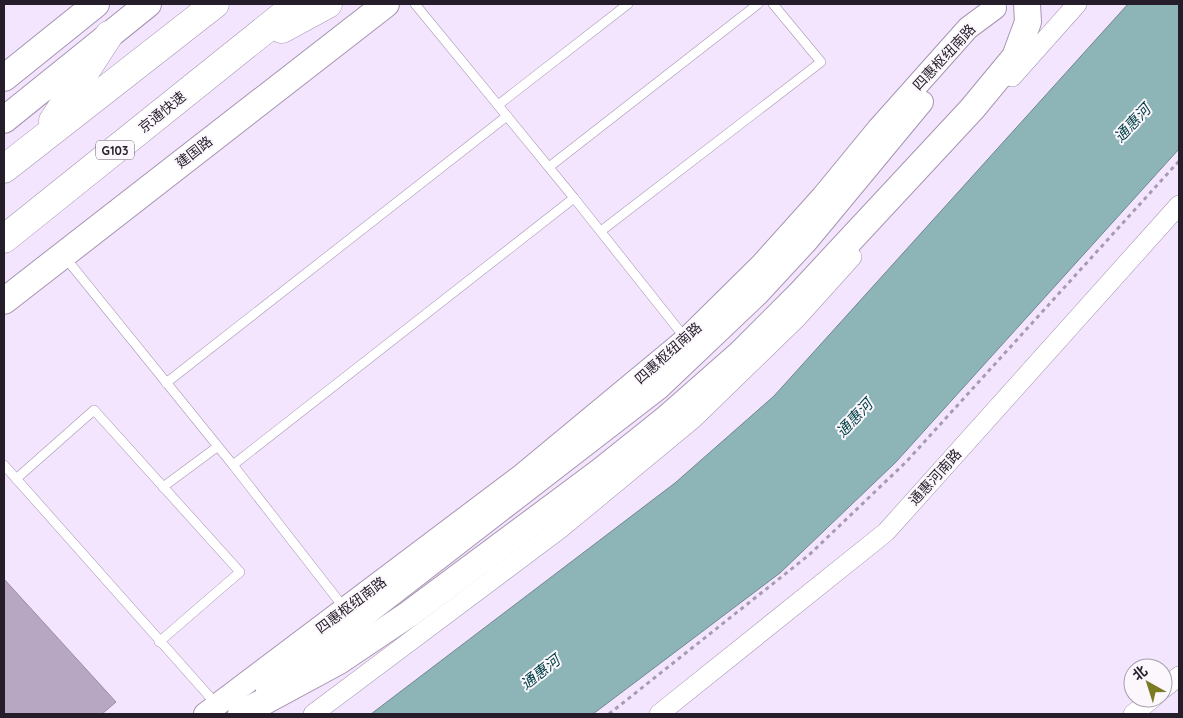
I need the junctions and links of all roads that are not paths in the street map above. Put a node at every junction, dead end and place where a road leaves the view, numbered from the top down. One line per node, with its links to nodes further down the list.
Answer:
1 (96, 4): 16 (main road)
2 (148, 4): 14 (main road)
3 (215, 4): 20 (highway)
4 (298, 4): 15 (highway, 京通快速 / G103)
5 (328, 4): 15 (highway)
6 (386, 4): 27 (main road, 建国路)
7 (415, 4): 17 (lane)
8 (628, 4): 17 (lane)
9 (758, 4): 21 (lane)
10 (773, 4): 25 (lane)
11 (1027, 4): 39 (main road)
12 (1077, 4): 40 (street)
13 (995, 6): 29 (street, 四惠枢纽南路); 39 (street, 四惠枢纽南路)
14 (109, 35): 19 (main road); 20 (highway)
15 (226, 60): 26 (highway, 京通快速 / G103)
16 (4, 78)
17 (498, 105): 18 (lane)
18 (507, 116): 21 (lane); 30 (lane)
19 (4, 120)
20 (41, 139): 22 (highway)
21 (549, 167): 23 (lane)
22 (4, 169)
23 (574, 198): 25 (lane); 33 (lane)
24 (1179, 204): 41 (street, 通惠河南路)
25 (601, 231): 29 (lane)
26 (4, 239)
27 (62, 254): 28 (main road, 建国路); 30 (lane)
28 (4, 301)
29 (686, 339): 36 (street, 四惠枢纽南路)
30 (166, 383): 31 (lane)
31 (217, 447): 33 (lane); 35 (lane)
32 (4, 464): 34 (lane)
33 (232, 465): 36 (lane)
34 (16, 479): 35 (lane); 37 (lane)
35 (163, 487): 37 (lane)
36 (345, 609): 38 (street, 四惠枢纽南路)
37 (158, 642): 38 (lane)
38 (211, 710)
39 (240, 714)
40 (313, 714)
41 (659, 714)

